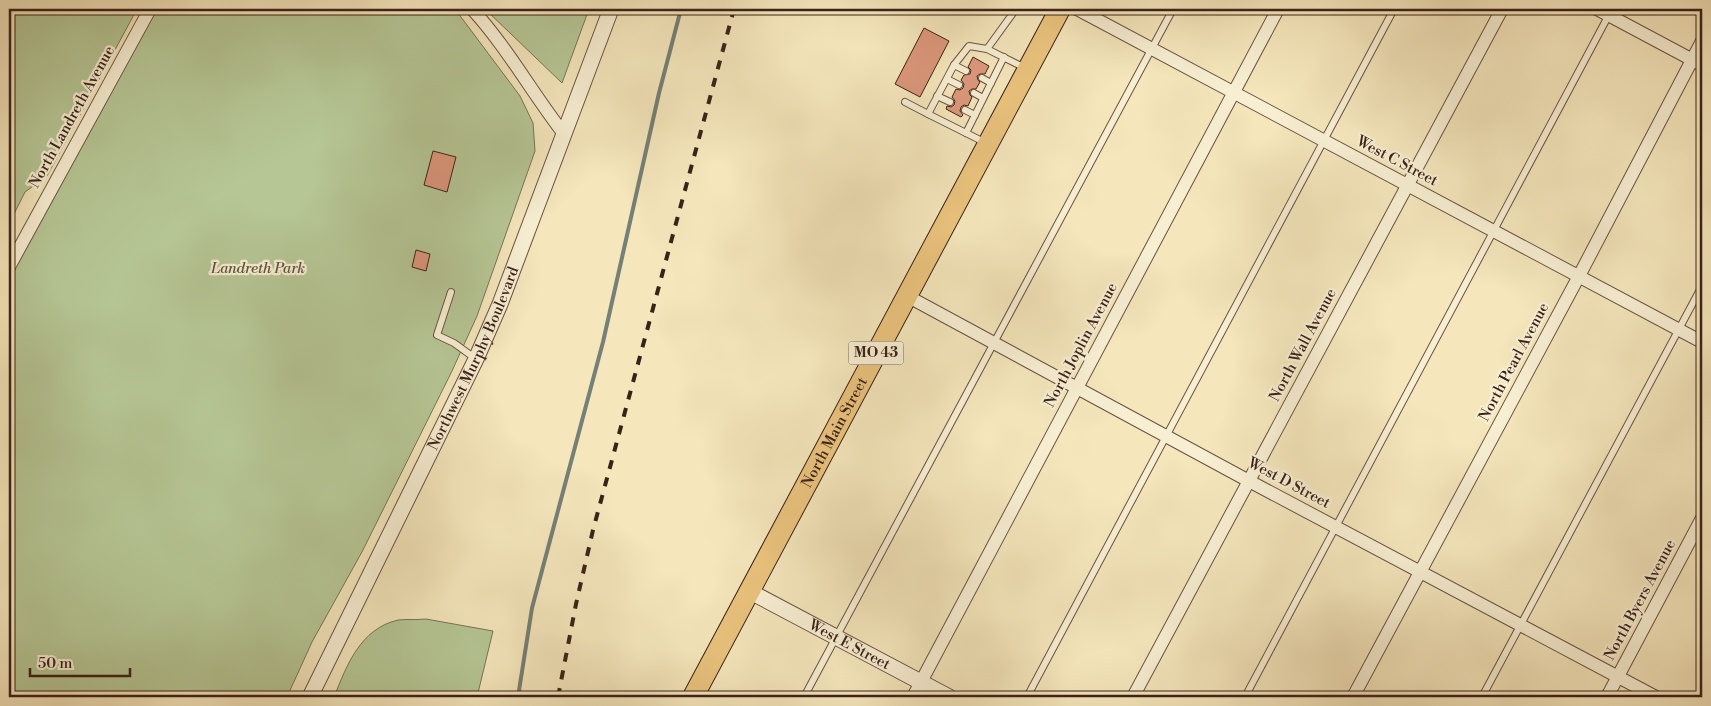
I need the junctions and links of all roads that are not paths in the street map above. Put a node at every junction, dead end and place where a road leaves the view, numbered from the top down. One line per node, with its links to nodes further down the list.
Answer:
1 (150, 9): 39 (street, North Landreth Avenue)
2 (472, 9): 34 (street)
3 (612, 9): 34 (street, Northwest Murphy Boulevard)
4 (1016, 9): 13 (lane)
5 (1060, 9): 18 (main road, North Main Street / MO 43)
6 (1076, 9): 14 (street, West C Street)
7 (1173, 9): 14 (lane)
8 (1278, 9): 25 (street, North Joplin Avenue)
9 (1394, 9): 35 (lane)
10 (1502, 9): 37 (street, North Wall Avenue)
11 (1606, 11): 16 (street); 38 (lane)
12 (1702, 41): 16 (street, North Pearl Avenue)
13 (987, 49): 15 (lane); 17 (lane)
14 (1151, 49): 25 (street, West C Street); 45 (lane)
15 (1004, 57): 18 (lane); 22 (lane)
16 (1697, 62): 40 (street, North Pearl Avenue)
17 (954, 64): 19 (lane); 21 (lane)
18 (1028, 70): 36 (main road, North Main Street / MO 43)
19 (966, 71)
20 (982, 78): 22 (lane)
21 (947, 79): 23 (lane); 26 (lane)
22 (991, 83): 27 (lane)
23 (959, 85)
24 (974, 93): 27 (lane)
25 (1234, 93): 35 (street, West C Street); 48 (street, North Joplin Avenue)
26 (937, 96): 29 (lane); 31 (lane)
27 (983, 98): 32 (lane)
28 (905, 102): 31 (lane)
29 (950, 102)
30 (965, 110): 32 (lane)
31 (928, 114): 33 (lane)
32 (975, 115): 33 (lane)
33 (966, 133): 36 (lane)
34 (564, 134): 47 (street, Northwest Murphy Boulevard)
35 (1324, 141): 37 (street, West C Street); 49 (lane)
36 (988, 144): 43 (main road, North Main Street / MO 43)
37 (1407, 185): 38 (street, West C Street); 50 (street, North Wall Avenue)
38 (1493, 231): 40 (street, West C Street); 52 (lane)
39 (9, 267)
40 (1579, 276): 44 (street, West C Street); 53 (street, North Pearl Avenue)
41 (1702, 286): 44 (lane)
42 (451, 292): 47 (lane)
43 (907, 296): 45 (street, West D Street); 54 (main road, North Main Street / MO 43)
44 (1679, 330): 46 (street, West C Street); 55 (lane)
45 (994, 342): 48 (street, West D Street); 56 (lane)
46 (1702, 342)
47 (476, 358): 59 (street, Northwest Murphy Boulevard)
48 (1076, 388): 49 (street, West D Street); 58 (street, North Joplin Avenue)
49 (1167, 436): 50 (street, West D Street); 64 (lane)
50 (1249, 481): 52 (street, West D Street); 65 (street, North Wall Avenue)
51 (1702, 518): 57 (street, North Byers Avenue)
52 (1336, 526): 53 (street, West D Street); 66 (lane)
53 (1420, 570): 55 (street, West D Street); 67 (street, North Pearl Avenue)
54 (749, 591): 56 (street, West E Street); 60 (main road, North Main Street / MO 43)
55 (1521, 625): 57 (street, West D Street); 68 (lane)
56 (836, 637): 58 (street, West E Street); 61 (lane)
57 (1618, 677): 69 (street, North Byers Avenue); 70 (street, West D Street)
58 (921, 682): 62 (street, North Joplin Avenue); 63 (street, West E Street)
59 (310, 697)
60 (693, 697)
61 (804, 697)
62 (913, 697)
63 (949, 697)
64 (1028, 697)
65 (1133, 697)
66 (1244, 697)
67 (1353, 697)
68 (1482, 697)
69 (1607, 697)
70 (1656, 697)

